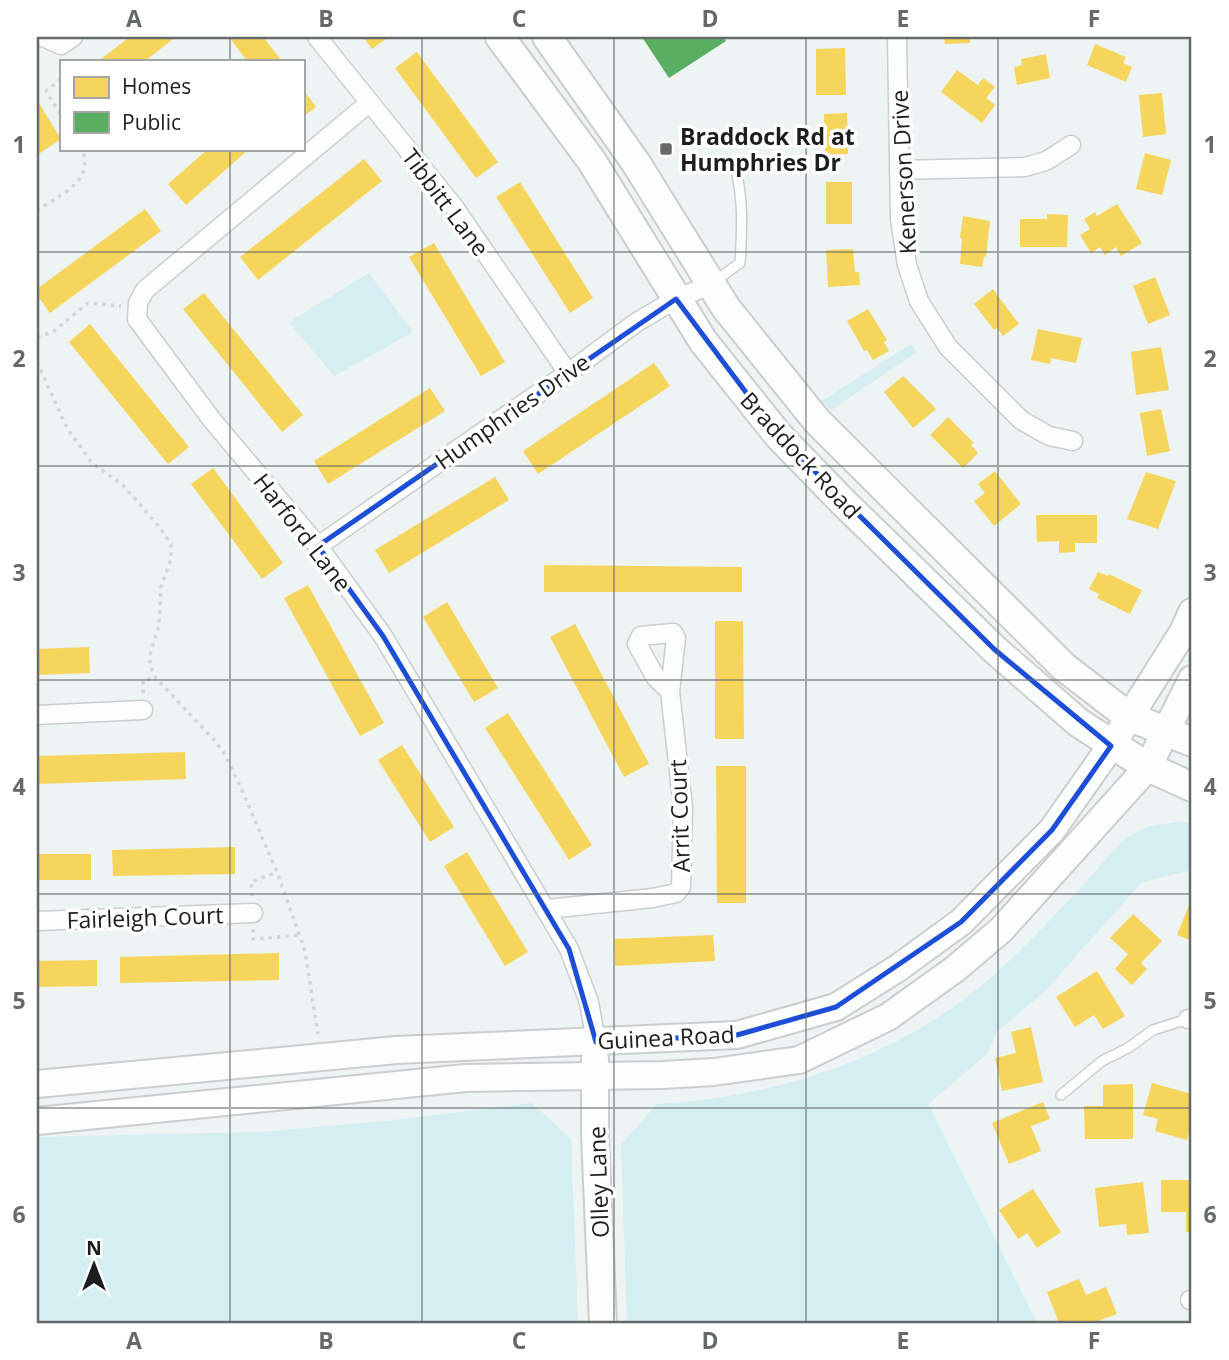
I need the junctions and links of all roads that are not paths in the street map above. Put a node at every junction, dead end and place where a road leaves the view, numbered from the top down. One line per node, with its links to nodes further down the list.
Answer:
1 (43, 37): 2 (street)
2 (73, 37)
3 (317, 37): 7 (street, Tibbitt Lane)
4 (500, 37): 12 (main road, Braddock Road)
5 (547, 37): 11 (main road, Braddock Road)
6 (897, 37): 10 (street, Kenerson Drive)
7 (369, 103): 13 (street, Tibbitt Lane); 15 (street, Harford Lane)
8 (1071, 145): 10 (street)
9 (734, 164): 11 (lane)
10 (899, 170): 14 (street, Kenerson Drive)
11 (710, 285): 12 (street, Humphries Drive); 21 (main road, Braddock Road)
12 (676, 299): 13 (street, Humphries Drive); 23 (main road, Braddock Road)
13 (568, 373): 15 (street, Humphries Drive)
14 (1073, 441)
15 (318, 546): 26 (street, Harford Lane)
16 (1192, 612): 21 (main road, Guinea Road)
17 (1192, 679): 22 (main road, Guinea Road)
18 (670, 691): 26 (street, Arrit Court)
19 (143, 710): 20 (street)
20 (37, 715)
21 (1128, 716): 22 (main road, Braddock Road); 23 (main road, Guinea Road)
22 (1179, 737): 24 (main road, Guinea Road)
23 (1111, 746): 24 (main road, Braddock Road); 30 (main road, Guinea Road)
24 (1148, 767): 25 (main road, Braddock Road); 31 (main road, Guinea Road)
25 (1192, 787)
26 (547, 909): 30 (street, Harford Lane)
27 (253, 913): 28 (street, Fairleigh Court)
28 (37, 921)
29 (1190, 1019): 33 (lane)
30 (596, 1042): 31 (main road, Olley Lane); 32 (main road, Guinea Road)
31 (594, 1075): 34 (main road, Guinea Road); 35 (main road, Olley Lane)
32 (37, 1084)
33 (1061, 1095)
34 (37, 1121)
35 (603, 1323)

